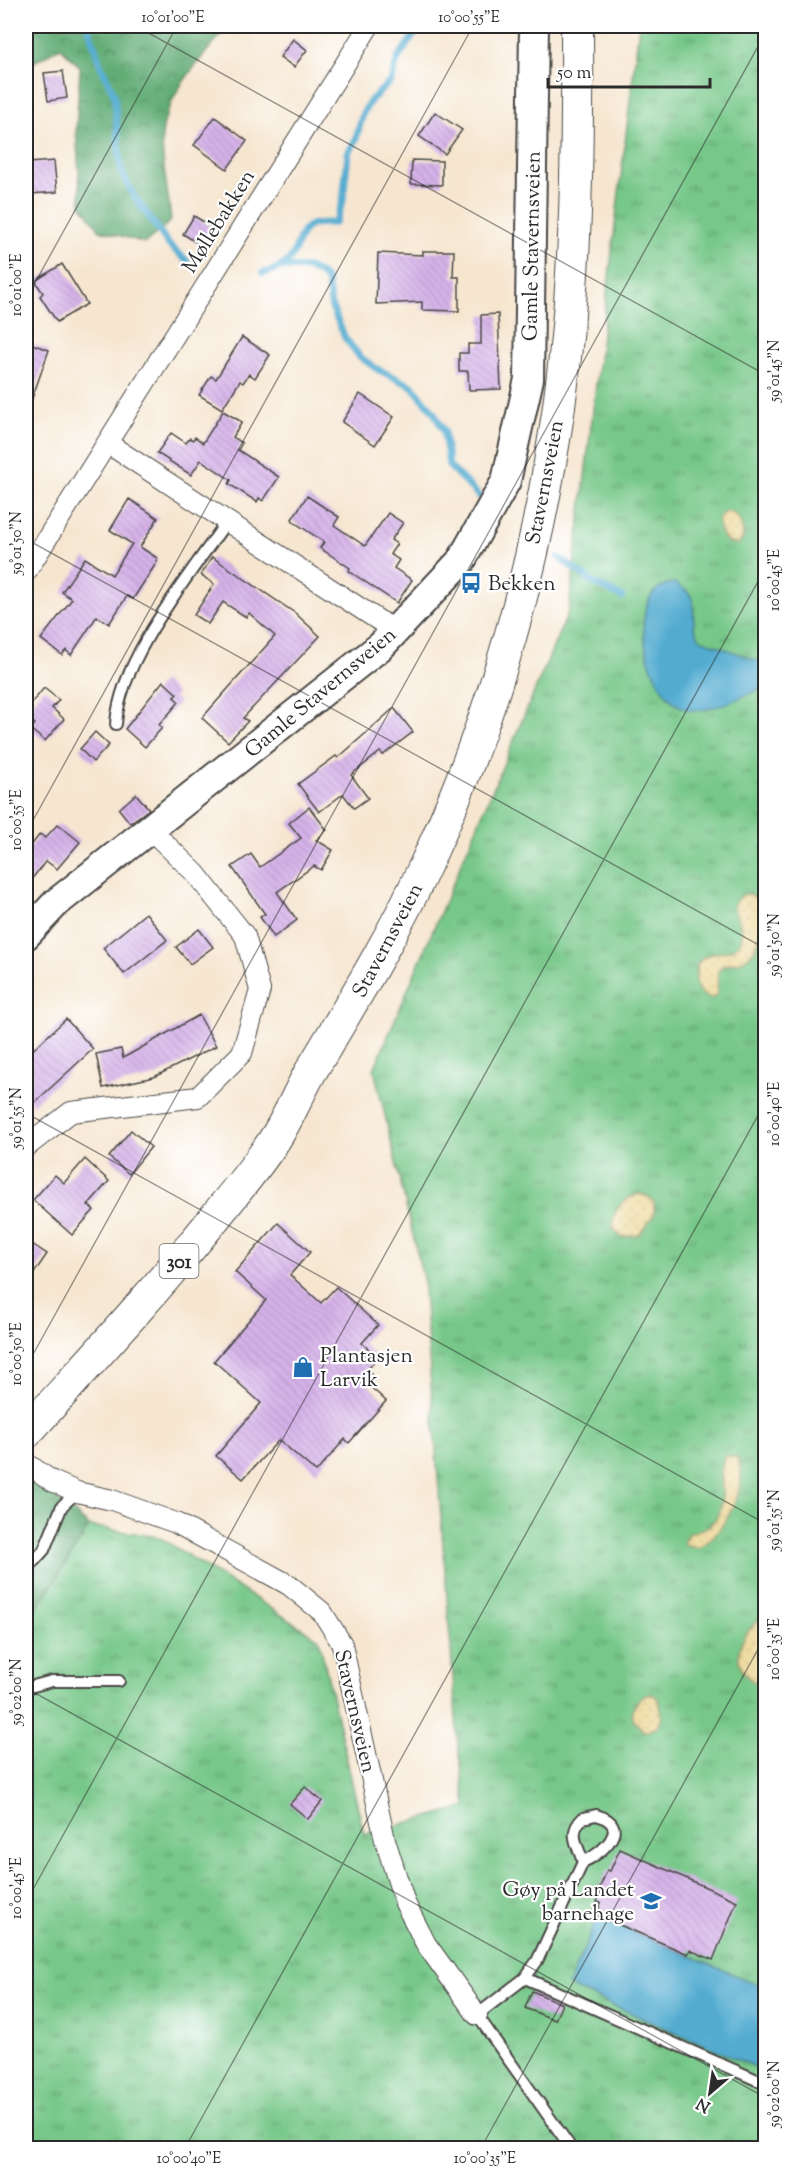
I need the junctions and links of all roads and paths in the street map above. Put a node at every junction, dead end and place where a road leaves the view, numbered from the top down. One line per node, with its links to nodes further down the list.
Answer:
1 (369, 26): 4 (street, Møllebakken)
2 (534, 26): 7 (street, Gamle Stavernsveien)
3 (577, 26): 11 (main road, Stavernsveien / 301)
4 (107, 442): 5 (street); 6 (street, Møllebakken)
5 (227, 521): 7 (street); 8 (lane)
6 (26, 572)
7 (395, 631): 9 (street, Gamle Stavernsveien)
8 (116, 724)
9 (150, 829): 10 (street, Gamle Stavernsveien); 12 (street)
10 (26, 935)
11 (310, 1072): 13 (main road, Stavernsveien / 301); 14 (main road, Stavernsveien / 301)
12 (26, 1147)
13 (26, 1404)
14 (26, 1433)
15 (26, 1463): 16 (street, Stavernsveien)
16 (76, 1491): 17 (lane); 22 (street, Stavernsveien)
17 (26, 1570)
18 (119, 1681): 19 (lane)
19 (26, 1688)
20 (583, 1862): 20 (lane); 21 (lane)
21 (525, 1978): 22 (lane); 23 (lane)
22 (477, 2015): 24 (lane)
23 (765, 2084)
24 (571, 2148)

